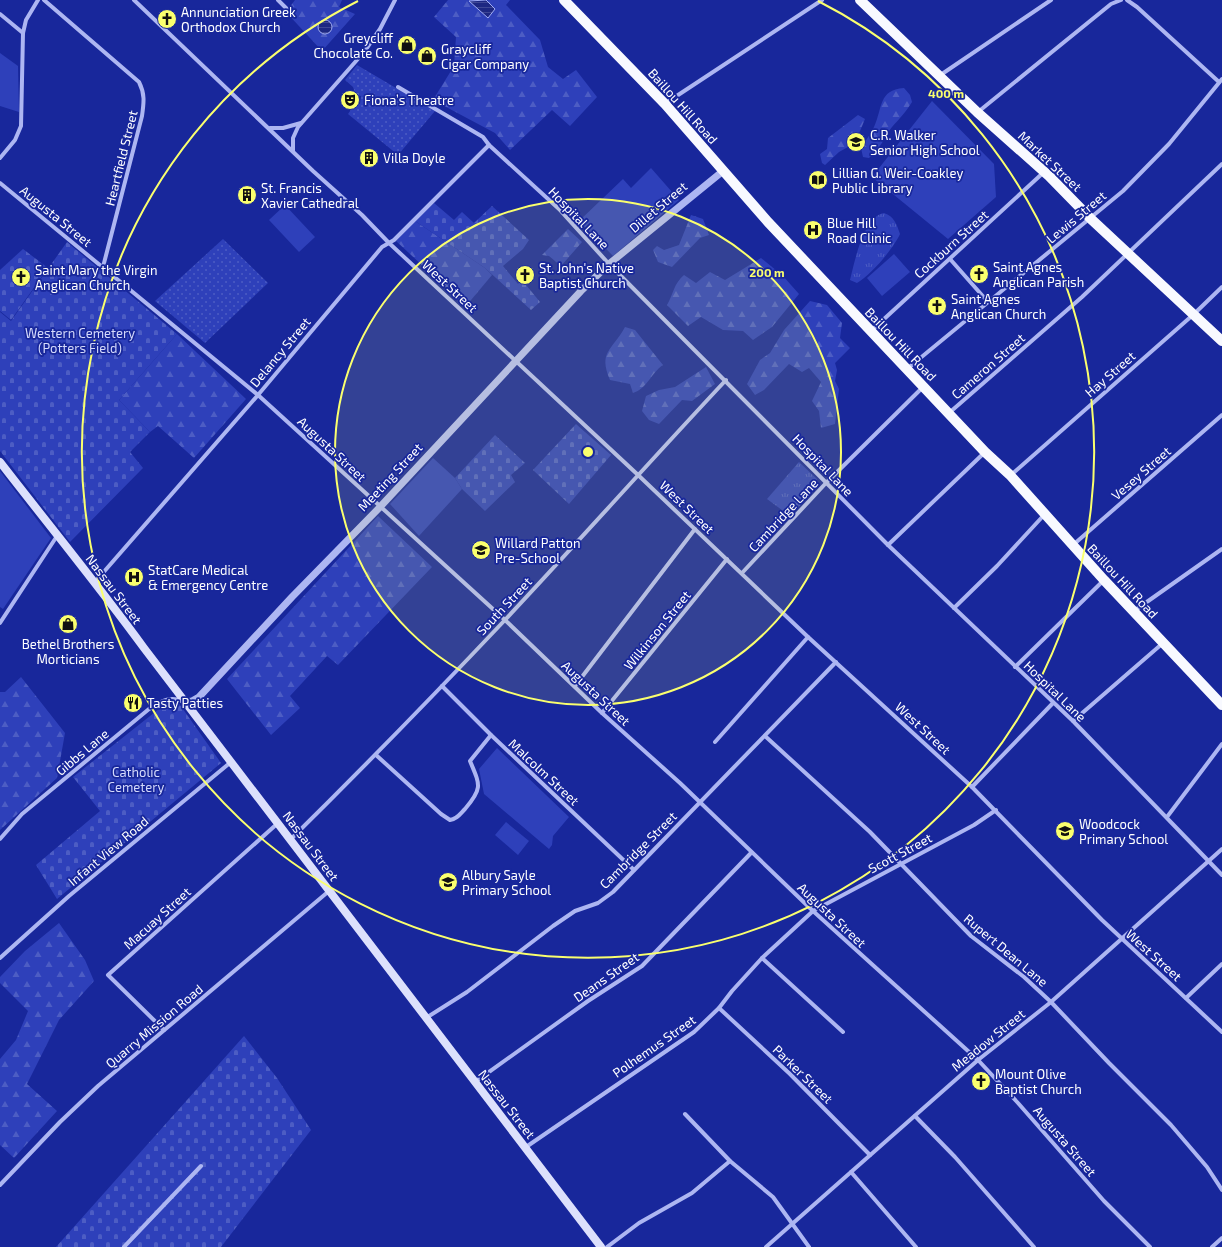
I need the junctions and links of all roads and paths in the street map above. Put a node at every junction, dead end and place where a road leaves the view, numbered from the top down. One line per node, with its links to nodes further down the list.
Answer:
1 (38, 0): 14 (street)
2 (44, 0): 34 (street, Heartfield Street)
3 (134, 0): 21 (street, West Street)
4 (278, 0): 12 (street)
5 (395, 0): 20 (street)
6 (564, 0): 18 (main road, Baillou Hill Road)
7 (822, 0): 18 (street)
8 (860, 0): 15 (main road, Market Street)
9 (1051, 0): 15 (street)
10 (1121, 0): 19 (street)
11 (1127, 0): 16 (street)
12 (287, 9)
13 (0, 14): 14 (street)
14 (23, 33): 24 (street)
15 (939, 76): 19 (main road, Market Street)
16 (1221, 80): 29 (street, Lewis Street)
17 (398, 87): 22 (street, Hospital Lane)
18 (665, 104): 26 (main road, Baillou Hill Road)
19 (977, 112): 27 (main road, Market Street)
20 (302, 123): 21 (street); 23 (street)
21 (270, 128): 23 (street, West Street)
22 (488, 145): 30 (street, Delancy Street); 33 (street, Hospital Lane)
23 (294, 152): 30 (street, West Street)
24 (0, 158)
25 (1222, 164): 31 (street, Cameron Street)
26 (723, 171): 33 (street, Dillet Street); 38 (main road, Baillou Hill Road)
27 (1045, 172): 29 (main road, Market Street); 32 (street, Cockburn Street)
28 (0, 183): 34 (street, Augusta Street)
29 (1091, 219): 31 (main road, Market Street); 36 (street, Lewis Street)
30 (389, 243): 40 (street, West Street); 44 (street, Delancy Street)
31 (1129, 253): 37 (main road, Market Street); 45 (street, Cameron Street)
32 (950, 259): 36 (street); 38 (street, Cockburn Street)
33 (609, 264): 40 (street, Meeting Street); 42 (street, Hospital Lane)
34 (103, 267): 44 (street, Augusta Street)
35 (1222, 287): 37 (street, Hay Street)
36 (988, 302): 41 (street, Lewis Street)
37 (1194, 314): 39 (main road, Market Street); 50 (street, Hay Street)
38 (870, 331): 41 (main road, Baillou Hill Road)
39 (1222, 341)
40 (516, 360): 49 (street, West Street); 52 (street, Meeting Street)
41 (907, 369): 43 (main road, Baillou Hill Road)
42 (726, 380): 49 (street, South Street); 51 (street, Hospital Lane)
43 (924, 386): 45 (main road, Baillou Hill Road); 51 (street, Cambridge Lane)
44 (258, 395): 52 (street, Augusta Street); 62 (street, Delancy Street)
45 (949, 413): 47 (main road, Baillou Hill Road)
46 (1222, 415): 57 (street, Vesey Street)
47 (985, 452): 50 (main road, Baillou Hill Road); 56 (street)
48 (0, 462): 55 (main road, Nassau Street)
49 (637, 474): 54 (street, West Street); 65 (street, South Street)
50 (1010, 475): 53 (main road, Baillou Hill Road)
51 (826, 483): 56 (street, Hospital Lane); 60 (street, Cambridge Lane)
52 (380, 507): 65 (street, Augusta Street); 73 (street, Meeting Street)
53 (1044, 514): 57 (main road, Baillou Hill Road); 63 (street)
54 (695, 529): 59 (street, West Street); 72 (street)
55 (57, 536): 62 (main road, Nassau Street); 66 (street)
56 (888, 545): 63 (street, Hospital Lane)
57 (1073, 546): 61 (main road, Baillou Hill Road)
58 (1222, 549): 64 (street)
59 (727, 559): 60 (street, West Street); 76 (street, Wilkinson Street)
60 (742, 573): 67 (street, West Street)
61 (1104, 580): 64 (main road, Baillou Hill Road); 70 (street)
62 (95, 582): 73 (main road, Nassau Street)
63 (954, 608): 70 (street, Hospital Lane)
64 (1133, 612): 68 (main road, Baillou Hill Road)
65 (505, 620): 71 (street, South Street); 72 (street, Augusta Street)
66 (0, 623)
67 (808, 637): 69 (street, West Street); 80 (street)
68 (1163, 643): 75 (main road, Baillou Hill Road); 77 (street)
69 (836, 662): 79 (street, Cambridge Street); 84 (street, West Street)
70 (1015, 667): 74 (street, Hospital Lane)
71 (442, 686): 78 (street, Malcolm Street); 82 (street, South Street)
72 (575, 686): 76 (street, Augusta Street)
73 (186, 702): 83 (main road, Nassau Street); 89 (street, Gibbs Lane)
74 (1053, 703): 77 (street, Hospital Lane); 84 (street)
75 (1222, 705)
76 (602, 713): 85 (street, Augusta Street)
77 (1073, 721): 87 (street, Hospital Lane)
78 (491, 735): 82 (street); 95 (street, Malcolm Street)
79 (765, 736): 85 (street, Cambridge Street); 94 (street, Rupert Dean Lane)
80 (715, 742)
81 (1222, 744): 87 (street)
82 (376, 755): 90 (street, South Street)
83 (232, 762): 88 (main road, Nassau Street); 100 (street, Infant View Road)
84 (972, 787): 86 (street, West Street)
85 (699, 803): 92 (street, Augusta Street); 95 (street, Cambridge Street)
86 (996, 810): 94 (street, Scott Street); 99 (street, West Street)
87 (1167, 817): 93 (street, Hospital Lane)
88 (278, 822): 90 (main road, Nassau Street); 107 (street, Macuay Street)
89 (0, 839)
90 (291, 839): 97 (main road, Nassau Street)
91 (1222, 849): 93 (street, Meadow Street)
92 (750, 853): 98 (street, Augusta Street); 111 (street, Deans Street)
93 (1209, 860): 96 (street, Hospital Lane); 99 (street, Meadow Street)
94 (901, 863): 98 (street, Scott Street); 104 (street, Rupert Dean Lane)
95 (634, 870): 106 (street, Cambridge Street)
96 (1222, 875)
97 (330, 891): 106 (main road, Nassau Street); 107 (street, Quarry Mission Road)
98 (813, 911): 101 (street, Polhemus Street); 110 (street, Augusta Street)
99 (1122, 939): 103 (street, West Street); 104 (street, Meadow Street)
100 (0, 958)
101 (762, 958): 105 (street, Polhemus Street); 108 (street)
102 (1222, 964): 103 (street)
103 (1186, 998): 109 (street, West Street)
104 (1051, 1002): 110 (street, Meadow Street); 120 (street, Rupert Dean Lane)
105 (719, 1008): 114 (street, Polhemus Street); 115 (street, Parker Street)
106 (426, 1018): 111 (main road, Nassau Street)
107 (164, 1030): 119 (street, Quarry Mission Road)
108 (843, 1032)
109 (1222, 1032)
110 (978, 1060): 113 (street, Meadow Street); 130 (street, Augusta Street)
111 (475, 1082): 114 (main road, Nassau Street)
112 (685, 1114): 116 (street)
113 (915, 1116): 115 (street, Meadow Street); 129 (street)
114 (526, 1148): 124 (main road, Nassau Street)
115 (870, 1155): 118 (street, Meadow Street)
116 (730, 1161): 121 (street); 125 (street)
117 (201, 1166): 123 (street)
118 (851, 1172): 121 (street, Meadow Street); 128 (street)
119 (0, 1185)
120 (1222, 1190)
121 (792, 1223): 126 (street, Meadow Street); 127 (street)
122 (1222, 1238): 131 (street)
123 (124, 1247)
124 (601, 1247)
125 (606, 1247)
126 (766, 1247)
127 (809, 1247)
128 (916, 1247)
129 (1034, 1247)
130 (1150, 1247)
131 (1212, 1247)

